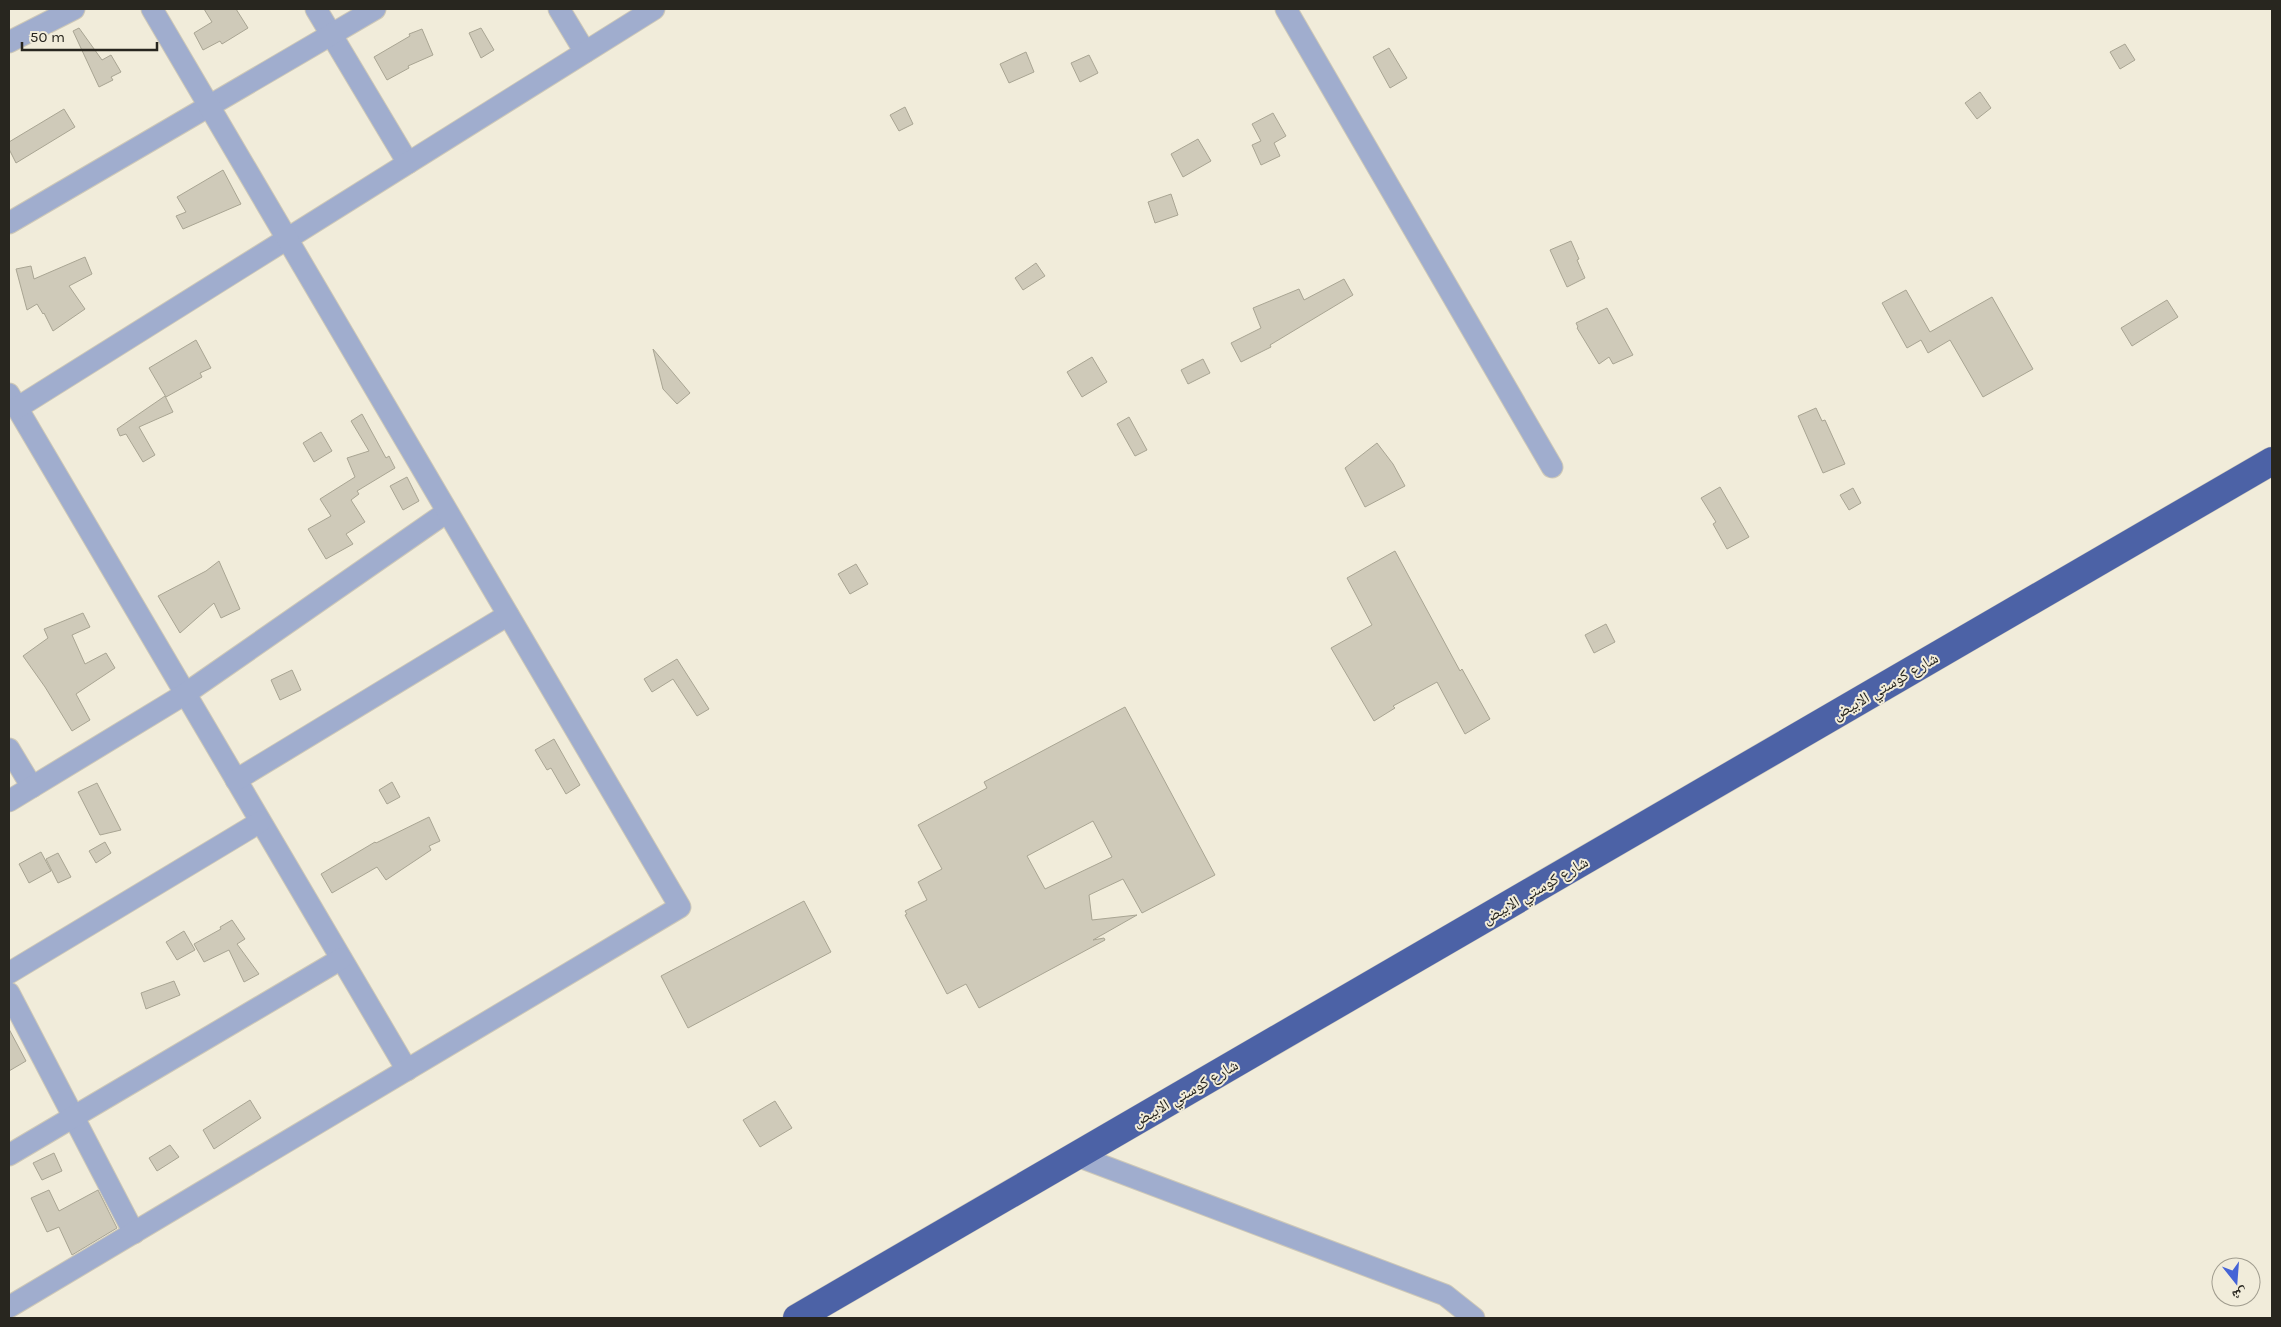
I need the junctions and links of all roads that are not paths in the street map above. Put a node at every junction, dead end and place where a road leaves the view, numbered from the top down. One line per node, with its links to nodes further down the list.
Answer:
1 (74, 9): 9 (street)
2 (152, 9): 11 (street)
3 (316, 9): 8 (street)
4 (375, 9): 8 (street)
5 (559, 9): 10 (street)
6 (654, 9): 10 (street)
7 (1286, 9): 17 (street)
8 (331, 34): 11 (street); 12 (street)
9 (9, 42)
10 (585, 52): 12 (street)
11 (209, 107): 13 (street); 14 (street)
12 (408, 163): 14 (street)
13 (9, 223)
14 (287, 239): 15 (street); 18 (street)
15 (13, 401): 20 (street)
16 (2272, 461): 32 (highway, شارع كوستي الابيض)
17 (1552, 467)
18 (447, 512): 19 (street); 20 (street)
19 (508, 614): 22 (street); 29 (street)
20 (185, 694): 22 (street); 23 (street)
21 (9, 749): 23 (street)
22 (236, 780): 25 (street)
23 (32, 787): 24 (street)
24 (9, 801)
25 (260, 822): 26 (street); 27 (street)
26 (341, 959): 29 (street); 30 (street)
27 (9, 973)
28 (9, 993): 30 (street)
29 (407, 1070): 33 (street)
30 (74, 1117): 31 (street); 33 (street)
31 (9, 1156)
32 (1077, 1156): 35 (highway, شارع كوستي الابيض); 36 (street)
33 (134, 1233): 34 (street)
34 (9, 1308)
35 (797, 1318)
36 (1474, 1318)

